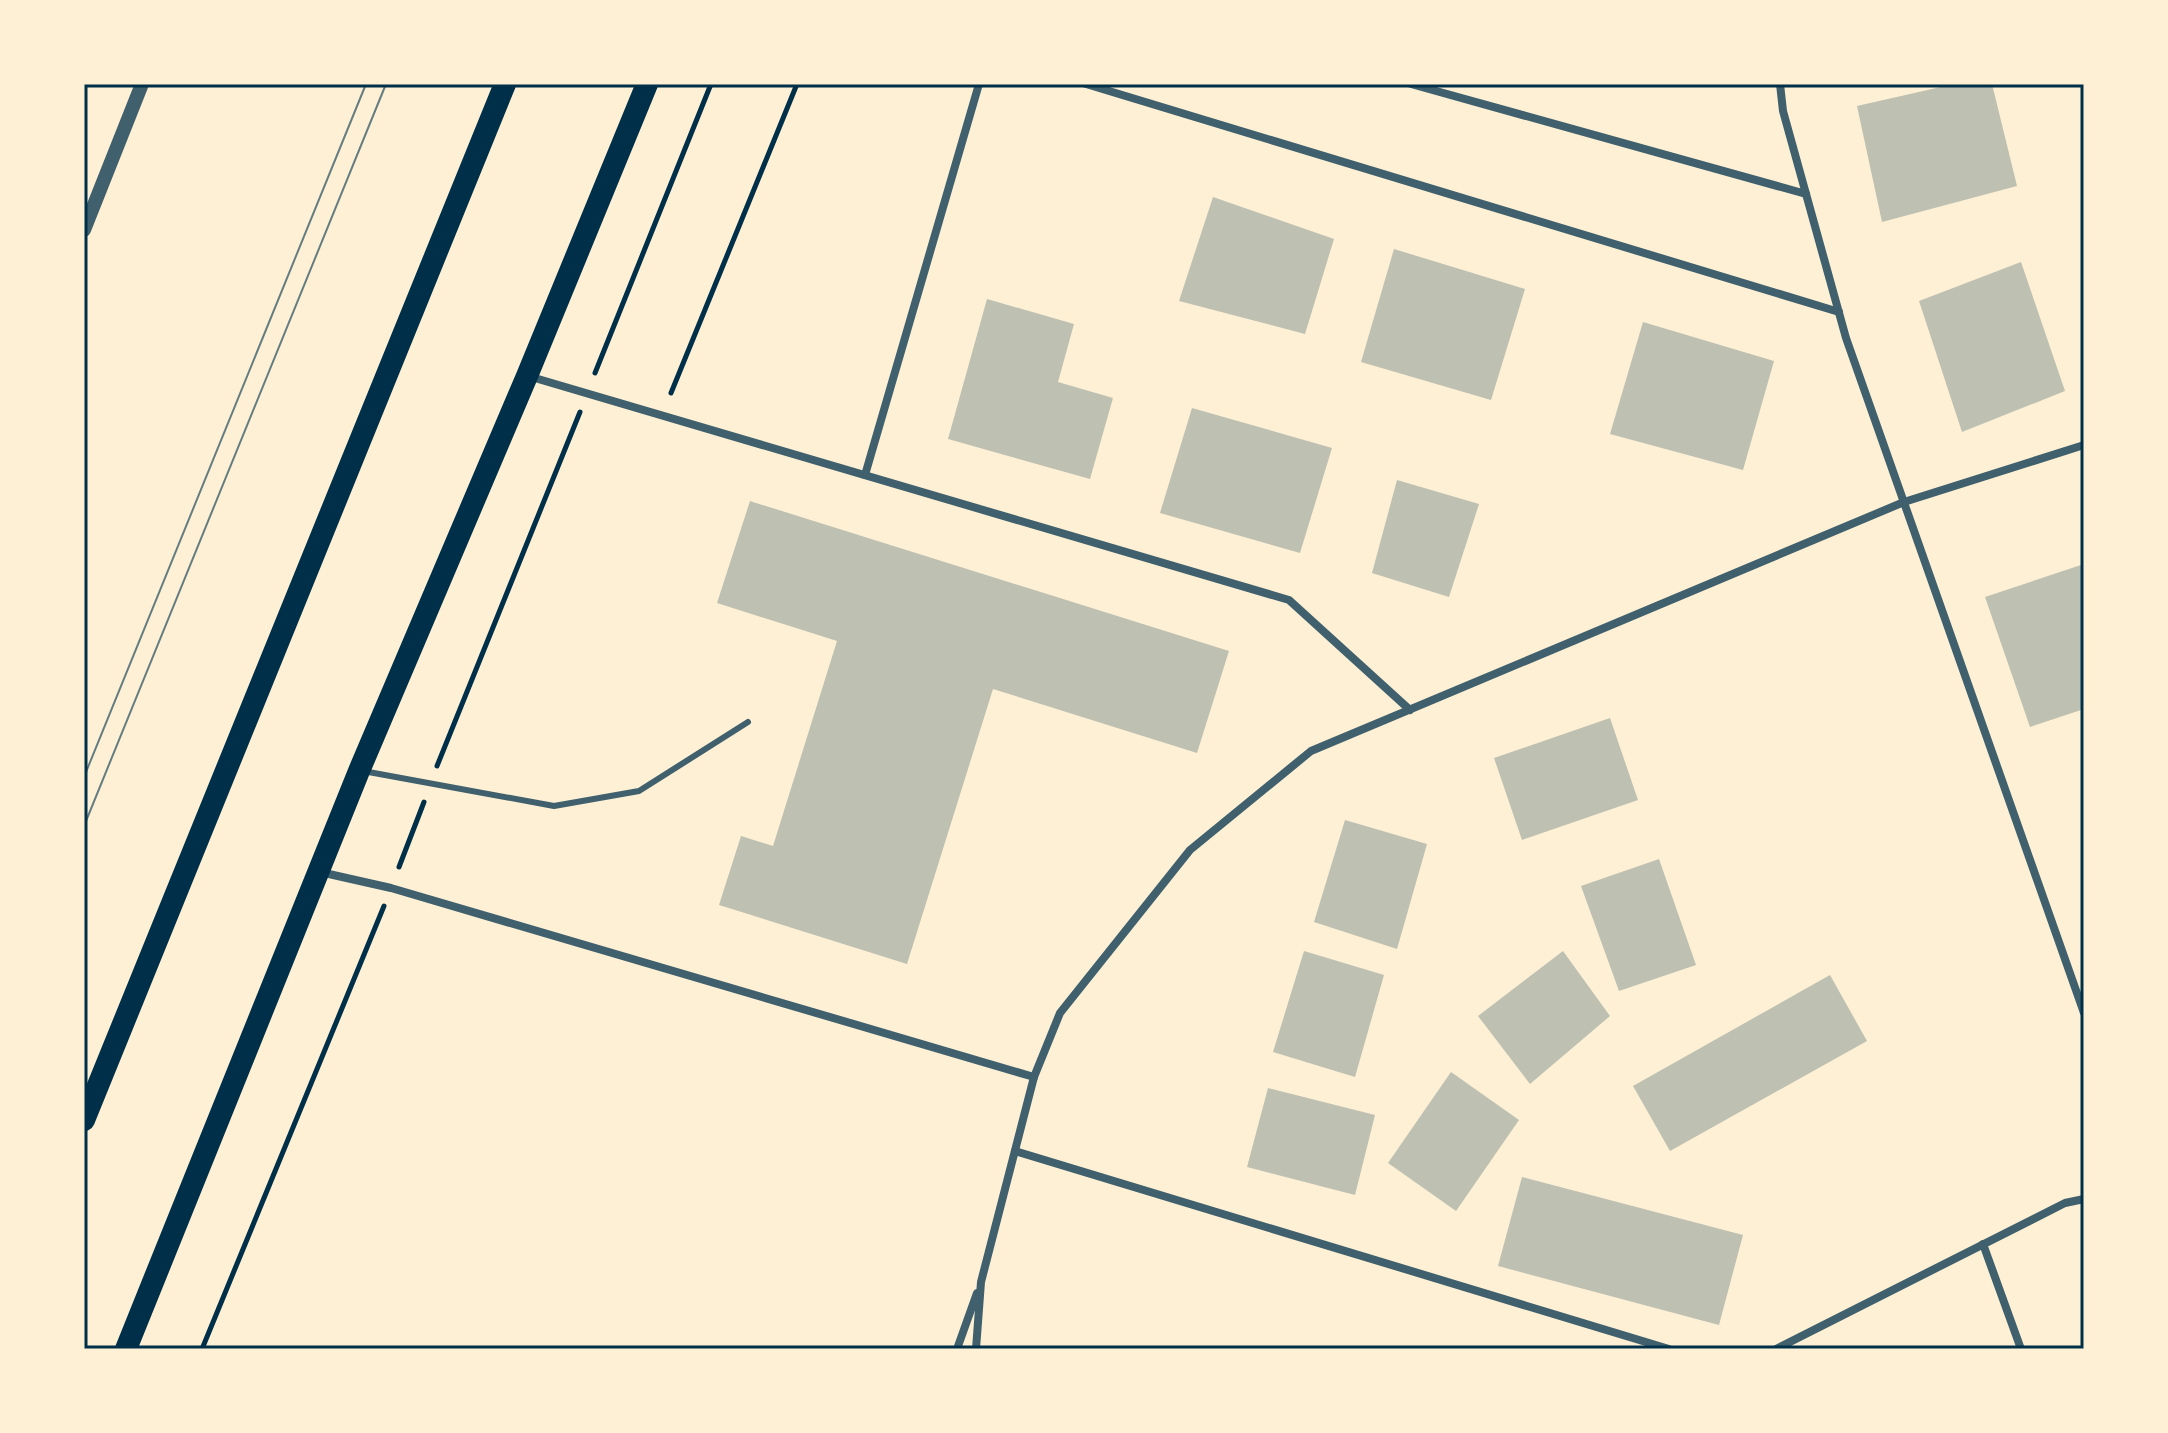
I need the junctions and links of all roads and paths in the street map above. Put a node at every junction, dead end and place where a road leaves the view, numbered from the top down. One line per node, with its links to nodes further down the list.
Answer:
1 (142, 84): 11 (street)
2 (505, 84): 27 (highway)
3 (647, 84): 13 (highway)
4 (711, 84): 15 (path)
5 (797, 84): 14 (path)
6 (979, 84): 17 (street)
7 (1086, 84): 12 (street)
8 (1411, 84): 10 (street)
9 (1780, 84): 10 (street)
10 (1806, 194): 12 (street)
11 (84, 230)
12 (1839, 312): 18 (street)
13 (527, 376): 15 (street); 21 (highway)
14 (671, 393)
15 (586, 395): 17 (street); 22 (path)
16 (2084, 445): 18 (street)
17 (865, 475): 19 (street)
18 (1904, 502): 19 (street); 25 (street)
19 (1410, 710): 26 (street)
20 (748, 722): 22 (lane)
21 (359, 771): 22 (lane); 23 (highway)
22 (431, 783): 24 (path)
23 (319, 872): 24 (street); 32 (highway)
24 (391, 888): 26 (street); 33 (path)
25 (2084, 1013)
26 (1034, 1077): 28 (street)
27 (84, 1120)
28 (1015, 1151): 31 (street); 36 (street)
29 (2084, 1199): 30 (street)
30 (1983, 1244): 37 (street); 38 (street)
31 (981, 1282): 34 (street); 35 (street)
32 (126, 1349)
33 (202, 1349)
34 (957, 1349)
35 (976, 1349)
36 (1669, 1349)
37 (1776, 1349)
38 (2021, 1349)

